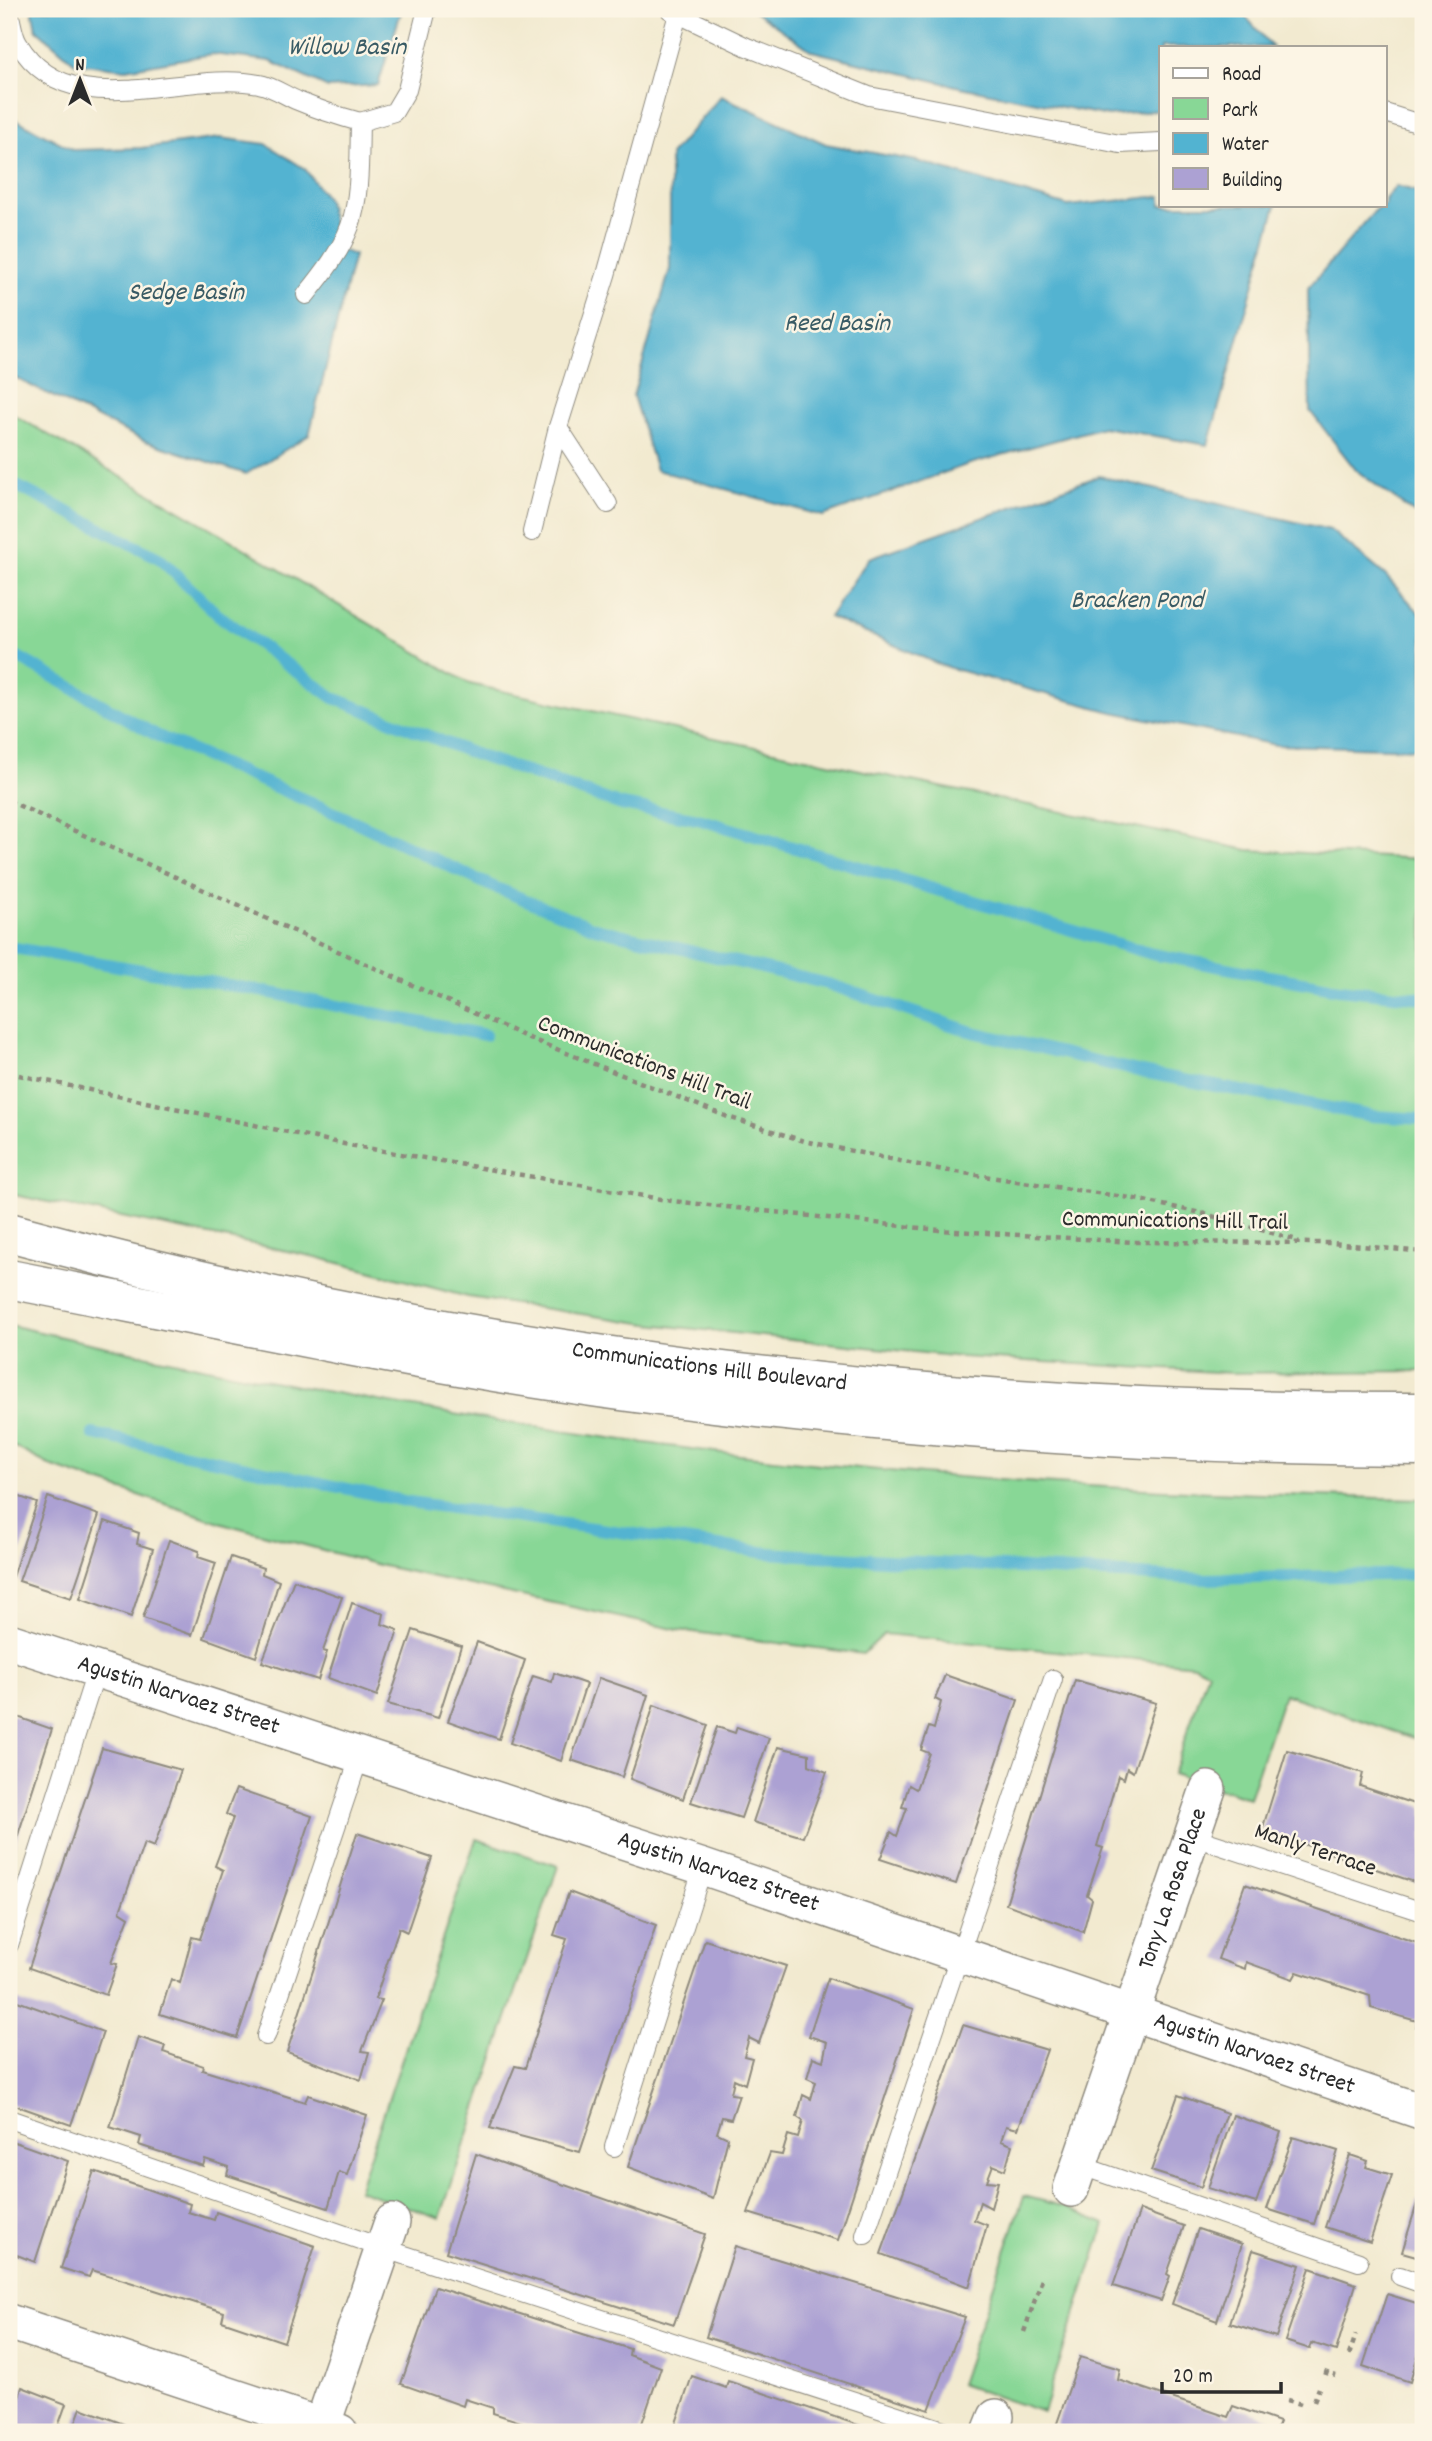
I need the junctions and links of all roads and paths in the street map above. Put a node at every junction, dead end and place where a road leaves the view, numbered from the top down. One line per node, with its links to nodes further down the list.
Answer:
1 (426, 9): 5 (lane)
2 (673, 11): 7 (lane); 9 (lane)
3 (9, 12): 5 (lane)
4 (1386, 113): 6 (lane)
5 (360, 122): 8 (lane)
6 (1423, 125)
7 (1159, 142)
8 (306, 295)
9 (558, 427): 10 (lane); 11 (lane)
10 (608, 504)
11 (531, 532)
12 (9, 801): 15 (path, Communications Hill Trail)
13 (9, 1073): 15 (path, Communications Hill Trail)
14 (9, 1232): 18 (street, Communications Hill Boulevard)
15 (1305, 1242): 16 (path, Communications Hill Trail)
16 (1423, 1252)
17 (9, 1279): 19 (street, Communications Hill Boulevard)
18 (1423, 1412)
19 (1423, 1446)
20 (9, 1641): 21 (street, Agustin Narvaez Street)
21 (97, 1669): 23 (street, Agustin Narvaez Street); 28 (lane)
22 (1053, 1679): 29 (lane)
23 (360, 1755): 26 (street, Agustin Narvaez Street); 31 (lane)
24 (1208, 1788): 25 (street, Tony La Rosa Place)
25 (1191, 1836): 27 (lane, Manly Terrace); 30 (street, Tony La Rosa Place)
26 (703, 1867): 29 (street, Agustin Narvaez Street); 34 (lane)
27 (1423, 1912)
28 (9, 1945)
29 (960, 1957): 30 (street, Agustin Narvaez Street); 37 (lane)
30 (1131, 2012): 32 (street, Agustin Narvaez Street); 35 (street, Tony La Rosa Place)
31 (266, 2036)
32 (1423, 2112)
33 (9, 2119): 36 (lane)
34 (614, 2147)
35 (1075, 2177): 38 (lane)
36 (388, 2235): 52 (street); 53 (lane)
37 (865, 2235)
38 (1359, 2262)
39 (1400, 2276): 41 (lane)
40 (1042, 2279): 43 (path)
41 (1423, 2284)
42 (9, 2322): 52 (street)
43 (1024, 2332)
44 (1356, 2335): 45 (path)
45 (1349, 2355)
46 (1324, 2372): 47 (path)
47 (1336, 2376)
48 (1319, 2388): 50 (path)
49 (1287, 2400): 51 (path)
50 (1314, 2401)
51 (1301, 2404)
52 (327, 2430)
53 (950, 2432)

